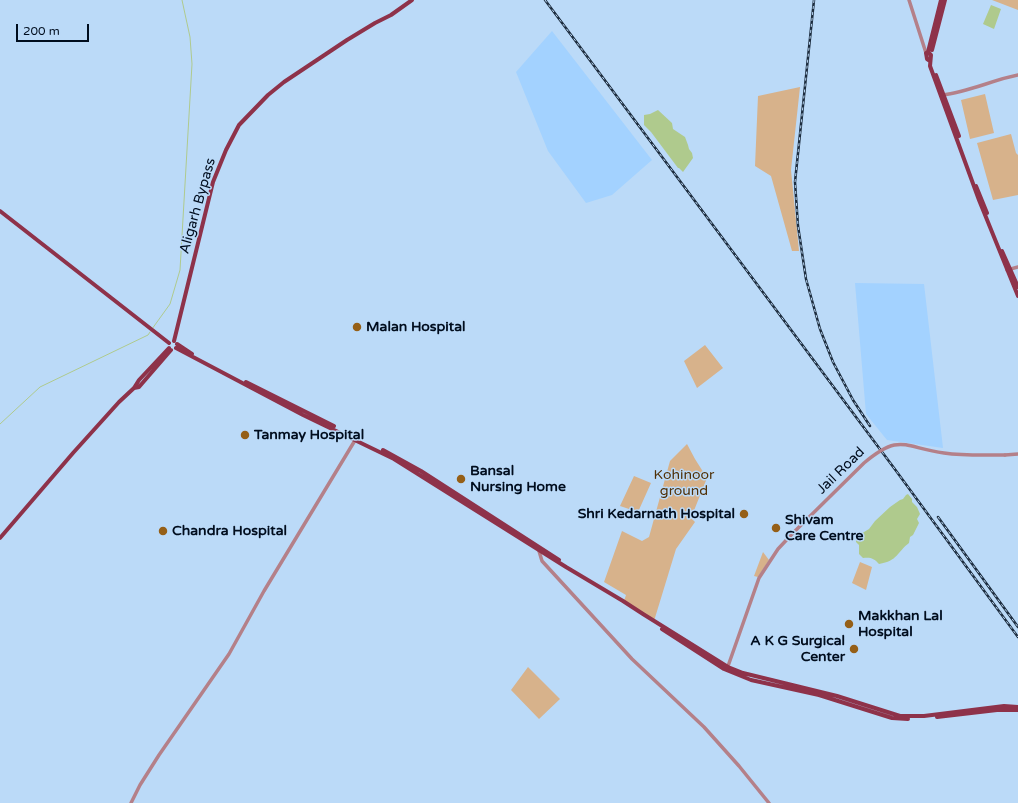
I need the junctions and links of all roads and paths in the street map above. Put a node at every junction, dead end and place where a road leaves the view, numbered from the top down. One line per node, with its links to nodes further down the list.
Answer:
1 (412, 0): 13 (main road, Aligarh Bypass)
2 (908, 0): 5 (street)
3 (942, 0): 5 (main road)
4 (945, 0): 5 (main road)
5 (929, 56): 7 (main road)
6 (1018, 75): 7 (street)
7 (943, 95): 10 (main road)
8 (0, 211): 13 (main road)
9 (1018, 267): 10 (street)
10 (1008, 269): 11 (main road); 12 (main road)
11 (1018, 287)
12 (1018, 296)
13 (174, 344): 14 (main road); 14 (main road, Aligarh Bypass); 15 (main road)
14 (170, 349): 17 (main road)
15 (356, 438): 18 (main road); 19 (main road); 23 (street)
16 (1018, 454): 20 (street, Jail Road, bridge)
17 (0, 538)
18 (540, 551): 19 (main road); 24 (street)
19 (612, 595): 20 (main road)
20 (727, 668): 21 (main road); 22 (main road)
21 (1018, 707)
22 (1018, 710)
23 (131, 803)
24 (769, 803)

